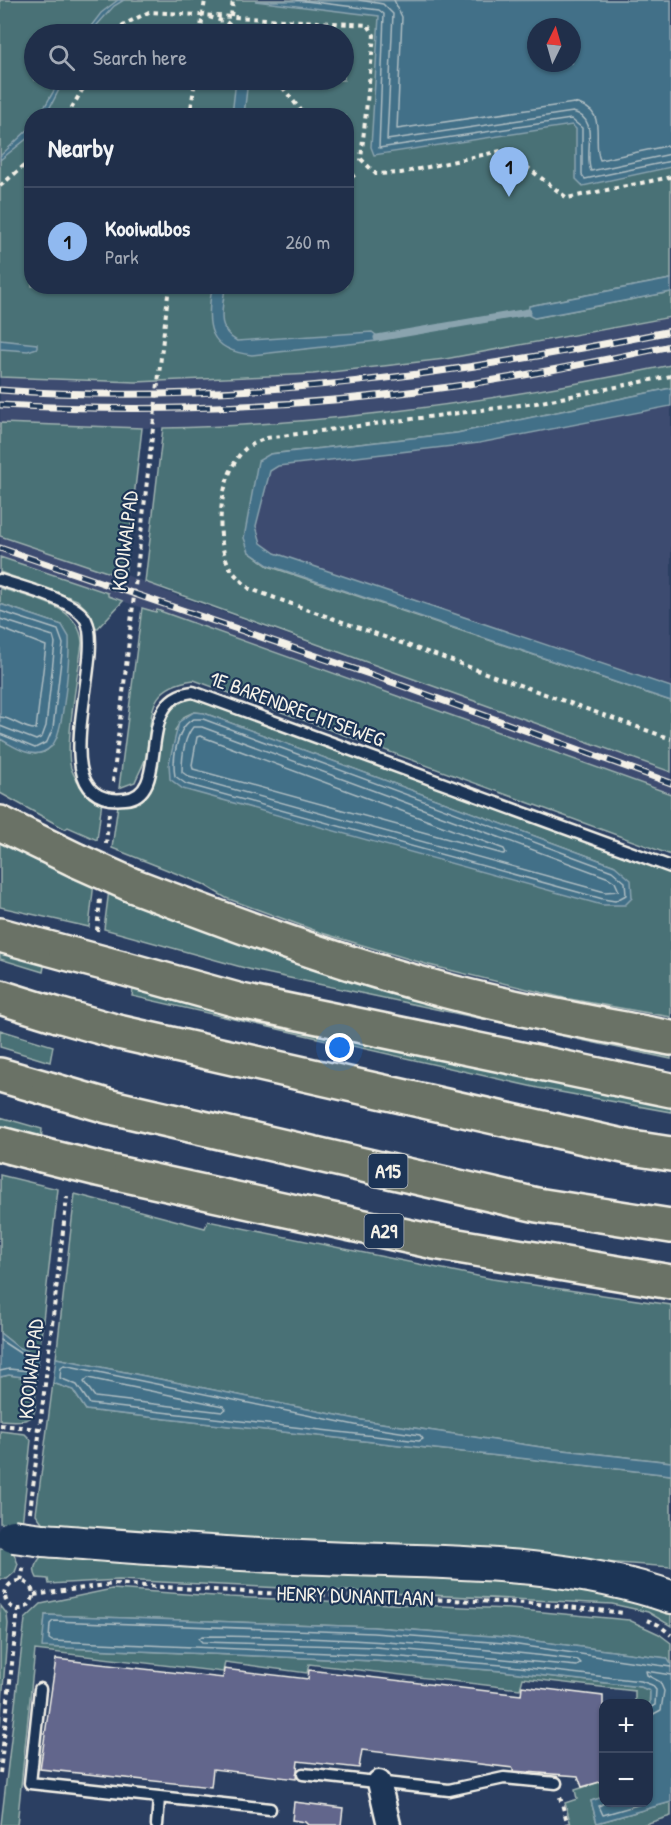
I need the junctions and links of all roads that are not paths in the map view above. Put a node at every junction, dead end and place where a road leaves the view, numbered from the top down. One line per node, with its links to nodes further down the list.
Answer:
1 (0, 580): 3 (lane, 1E BARENDRECHTSEWEG)
2 (0, 823): 6 (highway, bridge)
3 (671, 867)
4 (0, 934): 8 (highway, bridge)
5 (0, 997): 10 (highway, bridge)
6 (671, 1038)
7 (0, 1075): 11 (highway, A15, bridge)
8 (671, 1090)
9 (0, 1144): 12 (highway, A29, bridge)
10 (671, 1154)
11 (671, 1226)
12 (671, 1282)
13 (22, 1538): 15 (main road, HENRY DUNANTLAAN)
14 (671, 1581): 15 (main road, HENRY DUNANTLAAN)
15 (625, 1583): 16 (main road, HENRY DUNANTLAAN)
16 (671, 1597)
17 (40, 1689): 21 (lane)
18 (303, 1773): 19 (lane)
19 (379, 1782): 20 (lane); 24 (street)
20 (556, 1783)
21 (159, 1798): 22 (lane); 23 (lane)
22 (270, 1809)
23 (157, 1825)
24 (389, 1825)

